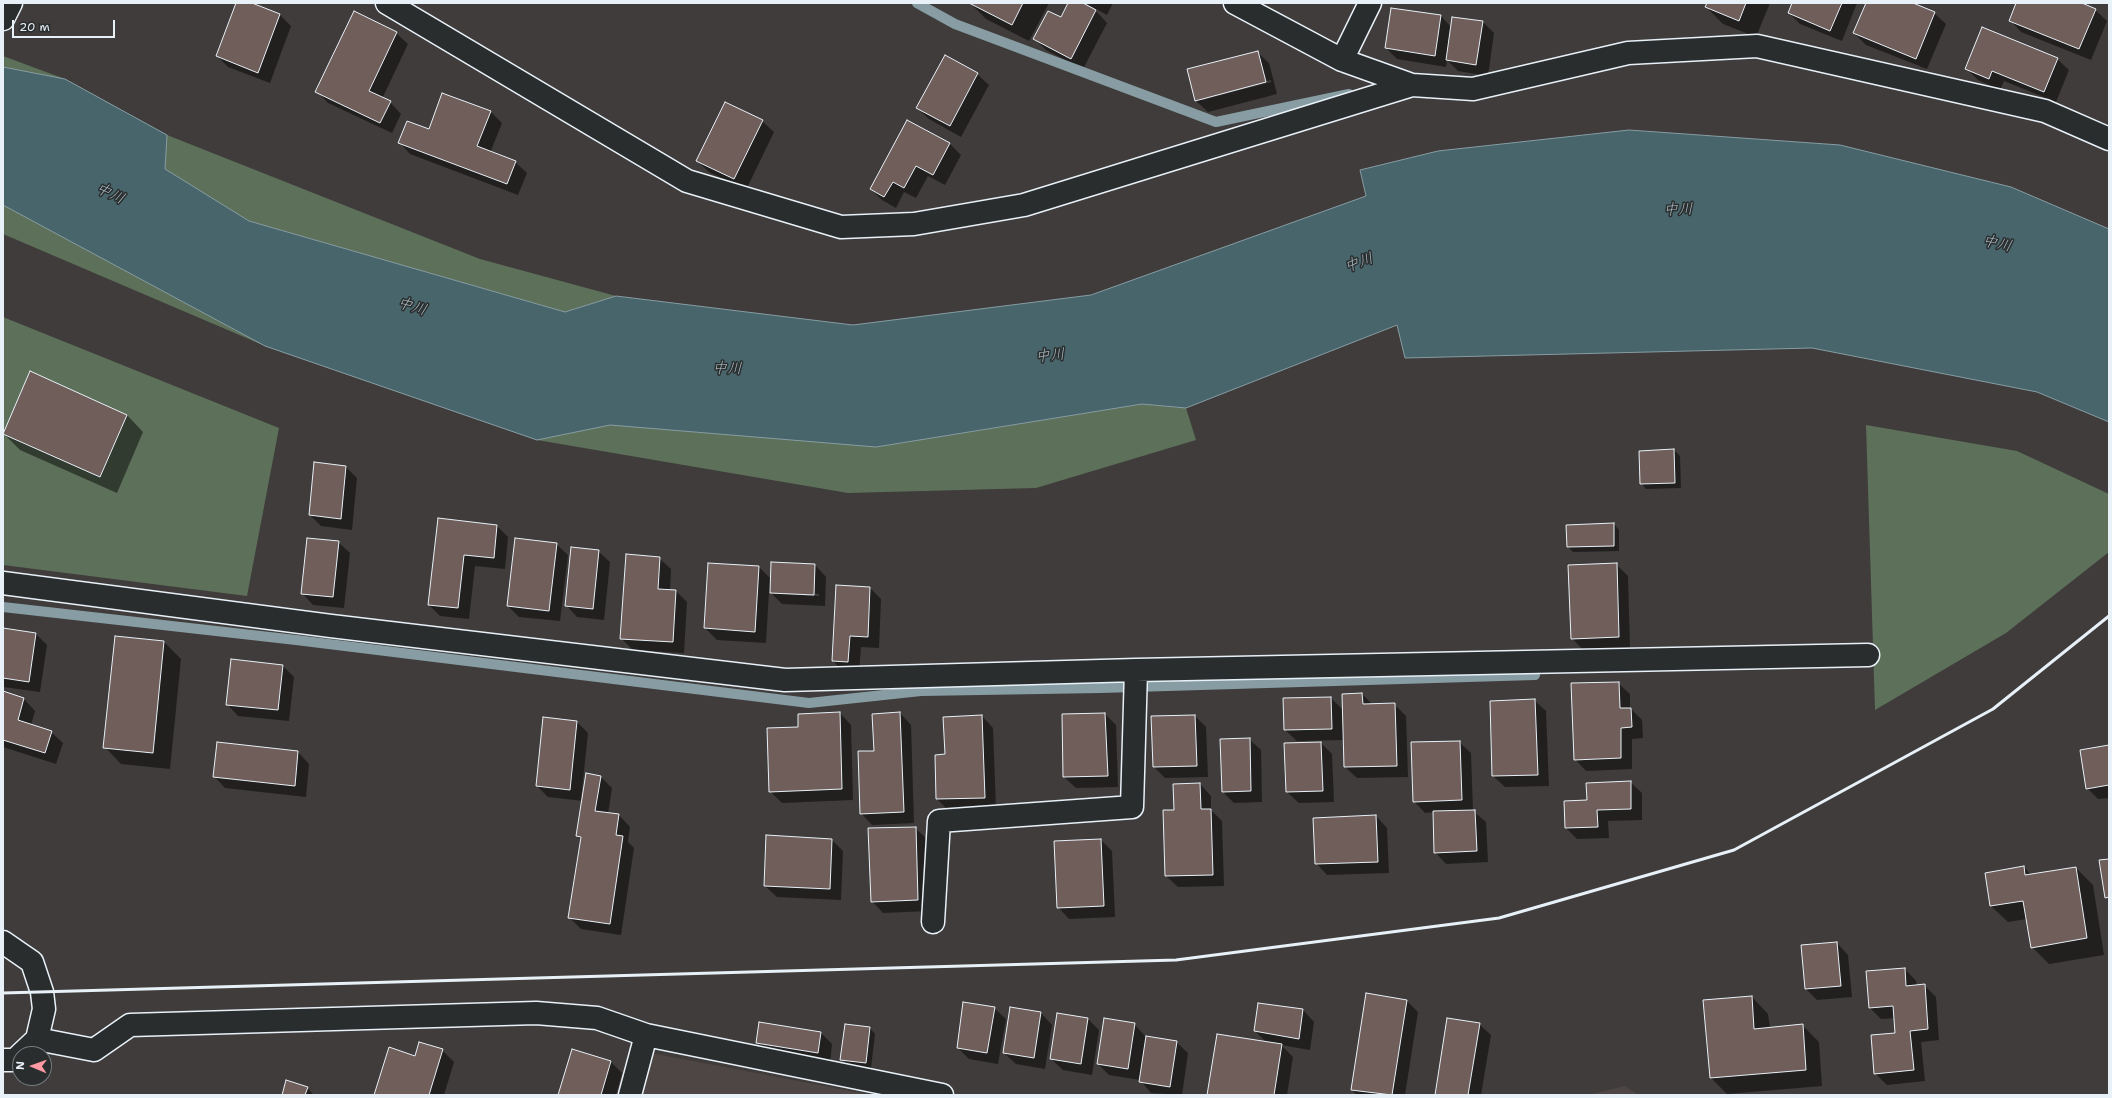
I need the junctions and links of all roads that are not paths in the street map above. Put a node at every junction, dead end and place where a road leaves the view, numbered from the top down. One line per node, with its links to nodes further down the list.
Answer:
1 (387, 3): 5 (street)
2 (1235, 3): 4 (street)
3 (1370, 3): 4 (street)
4 (1342, 60): 5 (street)
5 (1412, 86): 6 (street)
6 (2109, 139)
7 (3, 583): 9 (street)
8 (1868, 655): 9 (street)
9 (1136, 670): 10 (street)
10 (933, 922)
11 (3, 942): 13 (street)
12 (646, 1035): 13 (street); 15 (street); 16 (street)
13 (37, 1039): 14 (street)
14 (30, 1046)
15 (630, 1095)
16 (942, 1095)

